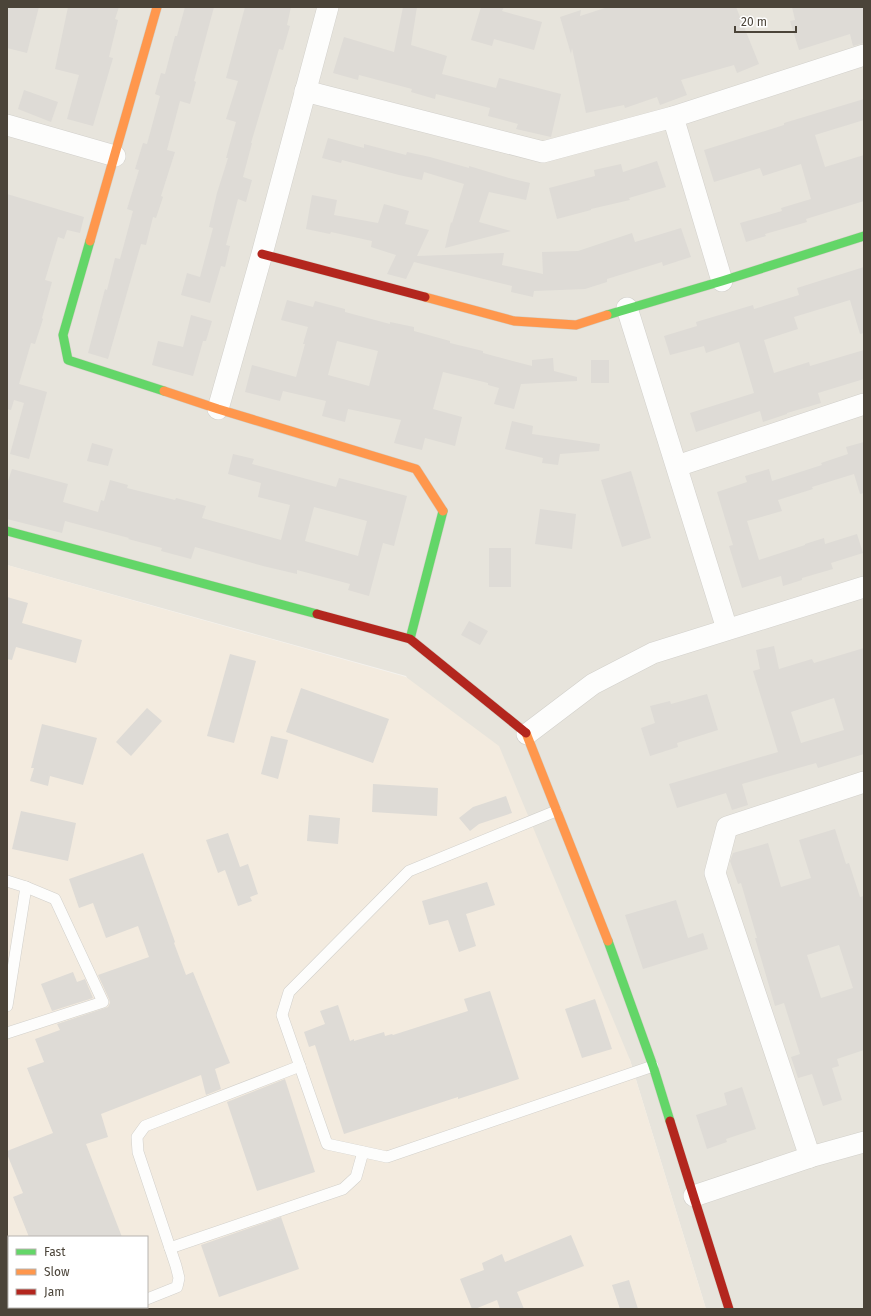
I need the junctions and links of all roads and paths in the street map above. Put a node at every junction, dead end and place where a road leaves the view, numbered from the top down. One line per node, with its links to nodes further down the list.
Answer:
1 (157, 7): 7 (street)
2 (328, 7): 4 (street)
3 (864, 55): 5 (street)
4 (305, 91): 5 (street); 9 (street)
5 (673, 117): 10 (street)
6 (7, 126): 7 (street)
7 (115, 156): 13 (street)
8 (864, 236): 10 (street)
9 (262, 254): 11 (street); 13 (street)
10 (722, 281): 11 (street)
11 (627, 308): 14 (street)
12 (864, 404): 14 (street)
13 (218, 409): 18 (street)
14 (677, 466): 17 (street)
15 (7, 531): 18 (street)
16 (864, 587): 17 (street)
17 (727, 629): 19 (street)
18 (410, 639): 19 (street)
19 (527, 734): 21 (street)
20 (864, 782): 30 (street)
21 (556, 811): 26 (lane); 27 (street)
22 (7, 881): 23 (lane)
23 (26, 887): 24 (lane); 25 (lane)
24 (7, 1006)
25 (7, 1033)
26 (300, 1066): 29 (lane); 32 (lane)
27 (653, 1066): 29 (lane); 31 (street)
28 (864, 1142): 30 (street)
29 (363, 1152): 32 (lane)
30 (810, 1157): 31 (street)
31 (694, 1196): 34 (street)
32 (170, 1248): 33 (lane)
33 (148, 1299)
34 (729, 1309)

